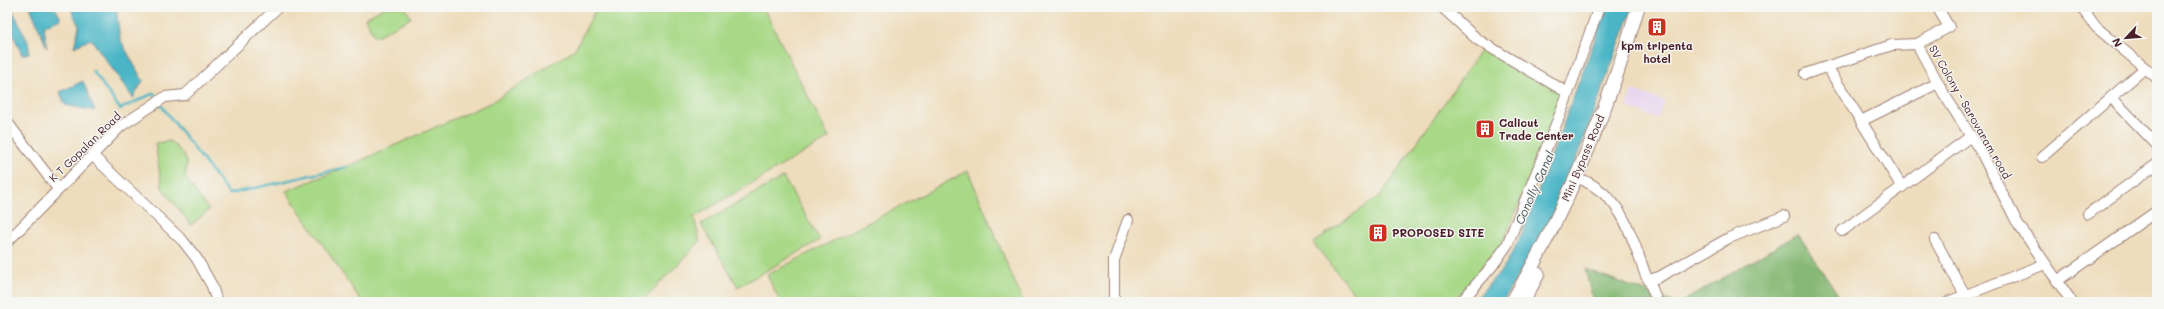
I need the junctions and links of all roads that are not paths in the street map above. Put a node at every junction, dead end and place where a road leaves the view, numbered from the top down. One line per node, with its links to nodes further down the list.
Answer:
1 (278, 7): 20 (street, K T Gopalan Road)
2 (1442, 7): 14 (street)
3 (1600, 7): 14 (street)
4 (1638, 7): 40 (main road, Mini Bypass Road)
5 (1644, 7): 23 (main road, Mini Bypass Road)
6 (1937, 7): 8 (street, SV Colony - Sarovaram road)
7 (2081, 7): 10 (street)
8 (1917, 44): 9 (street); 13 (street, SV Colony - Sarovaram road)
9 (1828, 68): 11 (street); 16 (street)
10 (2144, 68): 12 (street); 15 (street)
11 (1805, 74)
12 (2157, 78)
13 (1938, 83): 16 (street); 18 (street, SV Colony - Sarovaram road)
14 (1568, 93): 39 (street)
15 (2111, 97): 19 (street); 21 (street)
16 (1861, 120): 24 (street)
17 (7, 122): 25 (street)
18 (1971, 136): 24 (street); 33 (street, SV Colony - Sarovaram road)
19 (2157, 145)
20 (92, 155): 25 (street, K T Gopalan Road); 37 (street)
21 (2042, 157)
22 (2157, 164): 27 (street)
23 (1583, 180): 34 (street); 41 (main road, Mini Bypass Road)
24 (1902, 187): 30 (street)
25 (58, 189): 32 (street, K T Gopalan Road)
26 (2157, 211): 35 (street)
27 (2088, 214)
28 (1784, 216): 34 (street)
29 (1128, 220): 38 (street)
30 (1842, 231)
31 (1935, 240): 36 (street)
32 (7, 242)
33 (2045, 264): 35 (street, SV Colony - Sarovaram road); 36 (street)
34 (1649, 280): 42 (street)
35 (2057, 281): 44 (street, SV Colony - Sarovaram road)
36 (1965, 295): 43 (street)
37 (217, 302)
38 (1114, 302)
39 (1461, 302)
40 (1512, 302)
41 (1523, 302)
42 (1656, 302)
43 (1948, 302)
44 (2072, 302)

